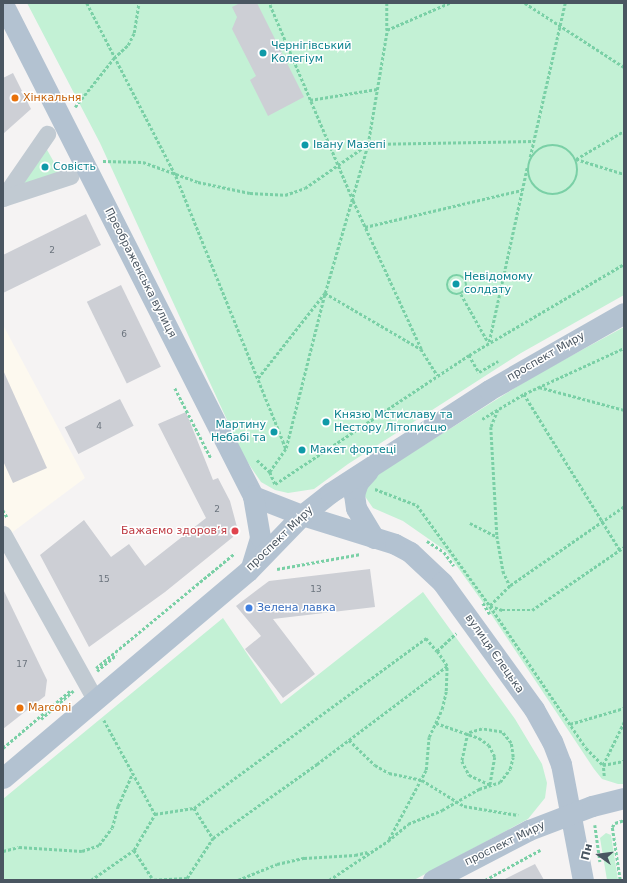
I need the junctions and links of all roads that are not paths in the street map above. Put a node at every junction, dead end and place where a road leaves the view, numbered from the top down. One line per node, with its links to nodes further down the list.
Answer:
1 (3, 4): 7 (main road, Преображенська вулиця)
2 (47, 134): 4 (street)
3 (70, 176): 4 (street)
4 (3, 198)
5 (624, 312): 6 (main road, проспект Миру)
6 (377, 462): 8 (main road, проспект Миру); 10 (main road)
7 (254, 496): 8 (main road); 11 (main road, Преображенська вулиця)
8 (302, 515): 10 (main road, вулиця Єлецька); 11 (main road, проспект Миру)
9 (3, 534): 12 (street)
10 (372, 546): 15 (main road, вулиця Єлецька)
11 (242, 558): 12 (main road, проспект Миру)
12 (95, 699): 13 (main road, проспект Миру)
13 (3, 778)
14 (624, 798): 15 (main road, проспект Миру)
15 (572, 813): 16 (main road, проспект Миру); 17 (main road, вулиця Єлецька)
16 (433, 880)
17 (583, 880)

